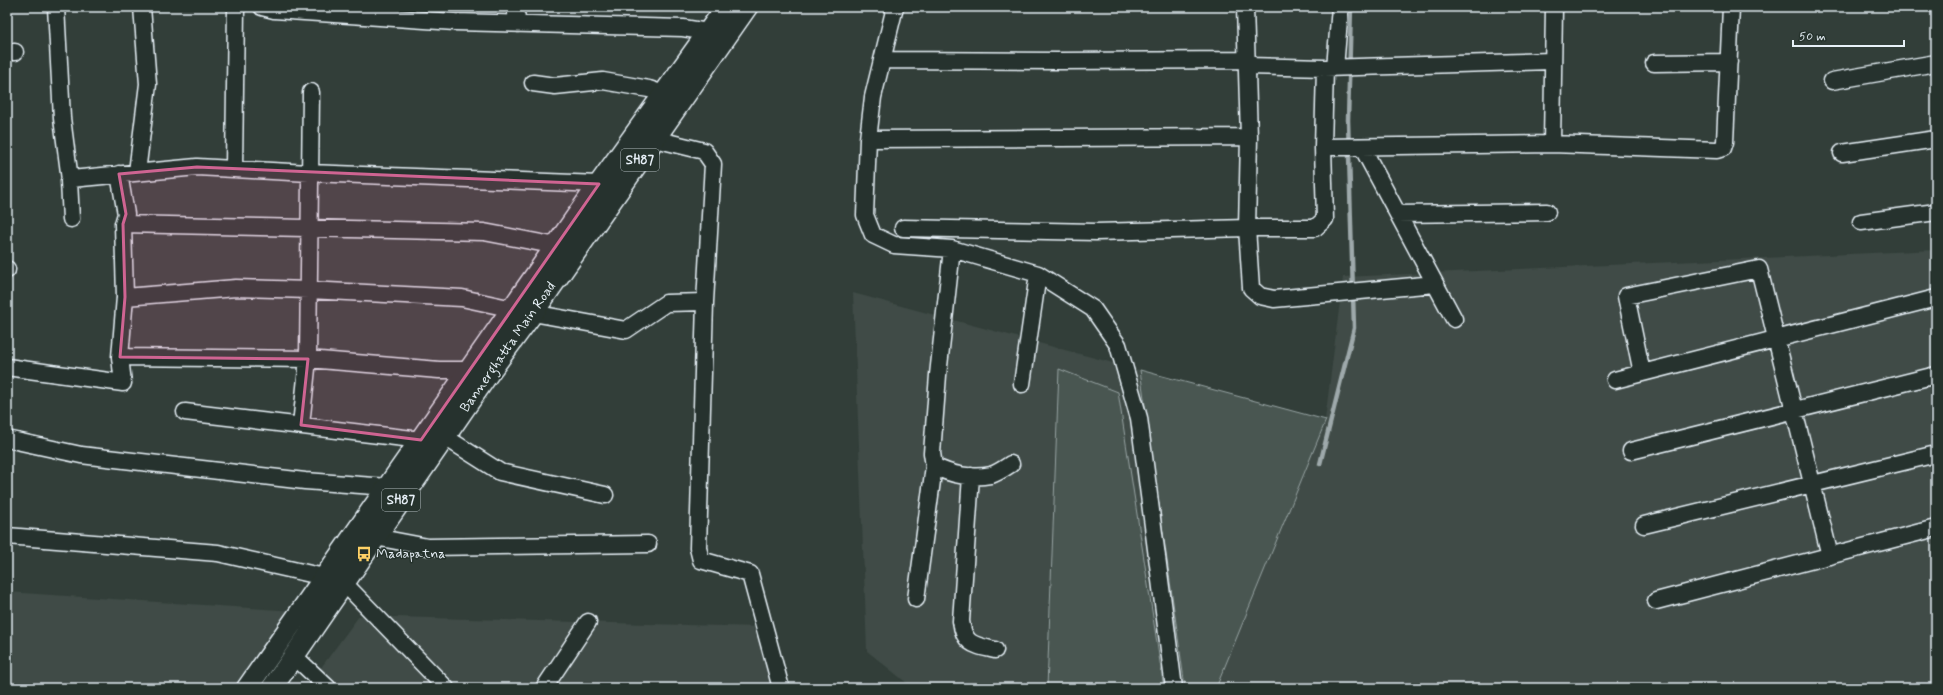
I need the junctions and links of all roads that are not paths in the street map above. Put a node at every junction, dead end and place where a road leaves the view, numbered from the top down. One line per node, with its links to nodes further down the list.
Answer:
1 (56, 7): 38 (street)
2 (142, 7): 35 (street)
3 (236, 7): 34 (street)
4 (515, 7): 13 (street)
5 (725, 7): 14 (main road)
6 (747, 7): 14 (main road, Bannerghatta Main Road / SH87)
7 (895, 7): 15 (street)
8 (1245, 7): 18 (street)
9 (1340, 7): 21 (street)
10 (1554, 7): 16 (street)
11 (1731, 7): 17 (street)
12 (270, 8): 13 (street)
13 (518, 24): 14 (street)
14 (715, 38): 25 (main road); 27 (main road, Bannerghatta Main Road / SH87)
15 (883, 60): 18 (street); 28 (street)
16 (1552, 61): 21 (street); 30 (street)
17 (1729, 62): 19 (street); 30 (street)
18 (1248, 63): 21 (street); 26 (street)
19 (1654, 63)
20 (1936, 64): 22 (street)
21 (1330, 68): 31 (street)
22 (1832, 81)
23 (533, 83): 25 (street)
24 (311, 92): 36 (street)
25 (664, 94): 39 (main road)
26 (1250, 136): 28 (street); 48 (street)
27 (655, 139): 56 (street); 58 (main road, Bannerghatta Main Road / SH87)
28 (868, 139): 50 (street)
29 (1936, 139): 33 (street)
30 (1552, 144): 32 (street)
31 (1323, 147): 32 (street); 48 (street)
32 (1362, 147): 42 (street)
33 (1842, 153)
34 (234, 168): 35 (street); 36 (street)
35 (137, 172): 37 (street)
36 (309, 173): 39 (street); 46 (street)
37 (119, 174): 38 (street); 45 (street)
38 (70, 180): 43 (street)
39 (599, 184): 49 (main road)
40 (1547, 212): 42 (street)
41 (1936, 212): 44 (street)
42 (1398, 214): 52 (street)
43 (71, 219)
44 (1861, 222)
45 (123, 224): 46 (street); 54 (street)
46 (309, 228): 49 (street); 53 (street)
47 (903, 228): 48 (street)
48 (1247, 228): 52 (street)
49 (557, 246): 57 (main road)
50 (952, 249): 51 (street); 78 (street)
51 (1038, 274): 68 (street); 102 (street)
52 (1435, 284): 59 (street)
53 (309, 290): 54 (street); 57 (street); 62 (street)
54 (125, 296): 61 (street)
55 (1936, 298): 60 (street)
56 (705, 302): 58 (street); 101 (street)
57 (513, 309): 64 (main road)
58 (533, 313): 72 (main road, Bannerghatta Main Road / SH87)
59 (1454, 319)
60 (1776, 339): 65 (street); 65 (street); 69 (street)
61 (120, 357): 62 (street); 63 (street)
62 (308, 359): 64 (street); 71 (street)
63 (7, 367)
64 (471, 370): 74 (main road)
65 (1642, 374): 67 (street)
66 (1936, 376): 69 (street)
67 (1615, 380)
68 (1022, 384)
69 (1794, 411): 75 (street); 80 (street)
70 (185, 412): 71 (street)
71 (301, 425): 74 (street)
72 (445, 437): 82 (street); 86 (main road, Bannerghatta Main Road / SH87)
73 (7, 439): 81 (street)
74 (421, 440): 81 (main road)
75 (1631, 451)
76 (1936, 454): 80 (street)
77 (1011, 464): 79 (street)
78 (934, 466): 79 (street); 91 (street)
79 (970, 476): 94 (street)
80 (1812, 484): 83 (street); 88 (street)
81 (388, 487): 89 (main road)
82 (604, 495)
83 (1644, 525)
84 (1936, 528): 88 (street)
85 (7, 536): 89 (street)
86 (375, 537): 87 (street); 90 (main road, Bannerghatta Main Road / SH87)
87 (648, 544)
88 (1830, 556): 92 (street)
89 (324, 577): 96 (main road)
90 (343, 582): 95 (main road, Bannerghatta Main Road / SH87); 99 (street)
91 (916, 599)
92 (1656, 601)
93 (588, 622): 100 (street)
94 (995, 650)
95 (294, 656): 97 (main road, Bannerghatta Main Road / SH87); 98 (street)
96 (247, 688)
97 (272, 688)
98 (328, 688)
99 (446, 688)
100 (544, 688)
101 (781, 688)
102 (1174, 688)

